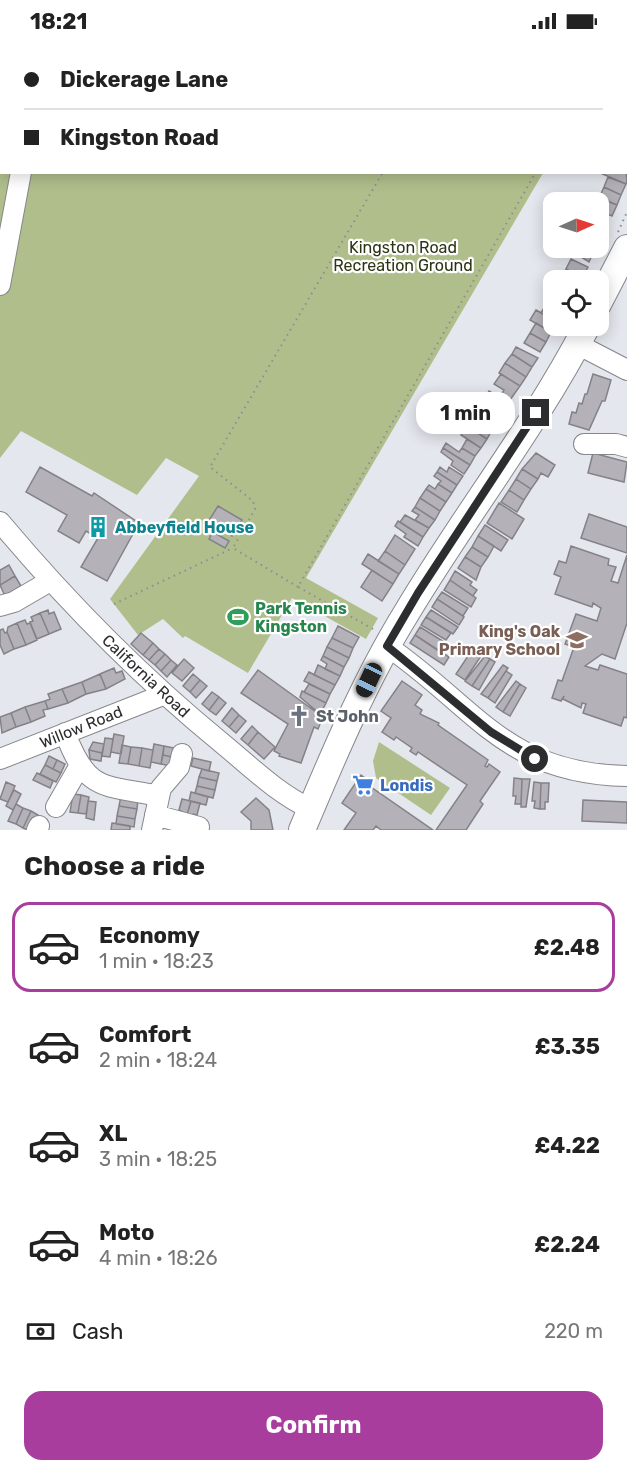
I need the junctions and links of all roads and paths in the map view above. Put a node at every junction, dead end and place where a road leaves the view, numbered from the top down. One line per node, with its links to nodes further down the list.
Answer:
1 (21, 174): 6 (street)
2 (382, 174): 13 (path)
3 (535, 174): 15 (path)
4 (627, 248): 5 (main road)
5 (609, 283)
6 (0, 285)
7 (581, 336): 18 (main road)
8 (584, 336): 9 (street)
9 (627, 370)
10 (584, 444): 11 (street)
11 (627, 447)
12 (0, 522): 14 (street, California Road)
13 (233, 548): 15 (path); 16 (path)
14 (50, 581): 17 (street); 19 (street, California Road)
15 (298, 587): 18 (path)
16 (114, 604)
17 (0, 606)
18 (380, 637): 24 (street); 27 (main road)
19 (163, 695): 20 (street, Willow Road); 27 (street, California Road)
20 (65, 733): 22 (street, Willow Road); 23 (street)
21 (182, 754): 26 (street)
22 (0, 759)
23 (79, 767): 25 (street); 26 (street)
24 (627, 776)
25 (56, 807)
26 (156, 814): 28 (street)
27 (307, 820)
28 (199, 827)

